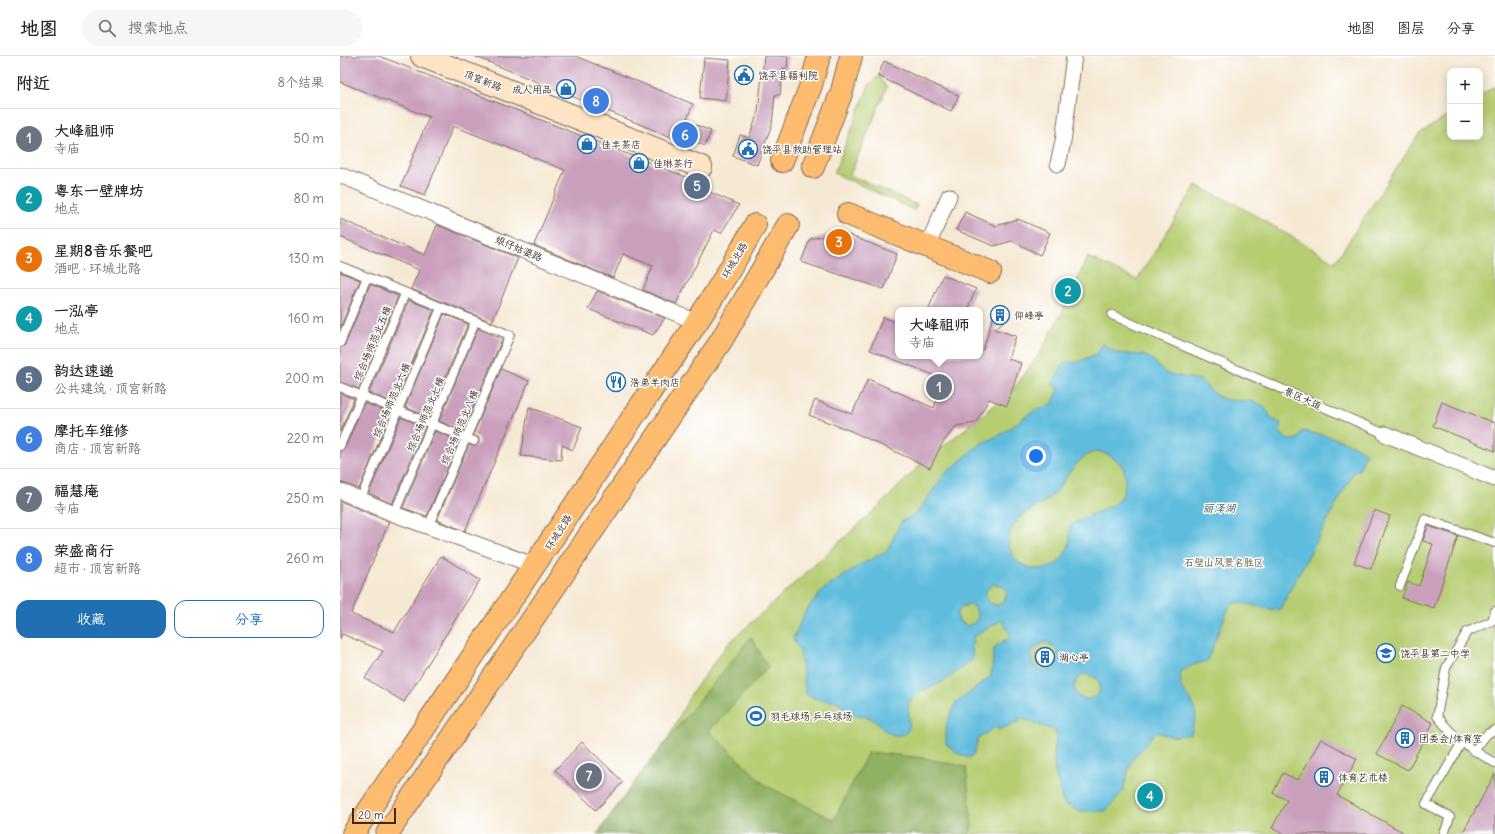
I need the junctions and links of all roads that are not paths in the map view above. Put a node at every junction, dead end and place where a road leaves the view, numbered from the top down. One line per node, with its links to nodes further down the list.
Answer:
1 (422, 56): 7 (main road, 顶宫新路)
2 (819, 56): 5 (main road)
3 (851, 56): 8 (main road)
4 (1074, 56): 6 (street)
5 (782, 161)
6 (1058, 164)
7 (701, 167)
8 (813, 167)
9 (340, 175): 22 (street, 娘仔姑婆路)
10 (949, 196): 14 (street)
11 (848, 214): 14 (main road)
12 (755, 225): 22 (main road, 环城北路)
13 (788, 225): 47 (main road)
14 (928, 245): 16 (main road)
15 (340, 266): 17 (lane)
16 (990, 272)
17 (367, 277): 18 (lane); 23 (lane)
18 (405, 294): 19 (lane); 25 (lane, 综合场师范北五横)
19 (441, 308): 21 (lane); 26 (lane, 综合场师范北六横)
20 (1112, 315): 28 (lane, 景区大道)
21 (475, 322): 27 (lane, 综合场师范北七横); 29 (lane, 综合场师范北八横)
22 (697, 322): 38 (main road, 环城北路)
23 (340, 343)
24 (340, 387): 25 (lane)
25 (360, 396): 26 (lane); 31 (lane, 综合场师范北五横)
26 (397, 411): 27 (lane); 34 (lane, 综合场师范北六横)
27 (431, 424): 29 (lane); 35 (lane, 综合场师范北七横)
28 (1385, 434): 32 (street, 景区大道)
29 (464, 438): 30 (lane); 36 (lane, 综合场师范北八横)
30 (474, 441)
31 (340, 446)
32 (1495, 479)
33 (340, 491): 34 (street)
34 (360, 500): 35 (street)
35 (394, 514): 36 (street)
36 (428, 527): 38 (street)
37 (1495, 543): 39 (lane)
38 (536, 566): 46 (main road, 环城北路)
39 (1400, 586)
40 (1495, 612): 41 (lane)
41 (1494, 623): 43 (lane)
42 (1495, 730): 44 (lane)
43 (1462, 742): 44 (lane); 48 (lane)
44 (1474, 752): 45 (lane)
45 (1495, 763)
46 (354, 834)
47 (387, 834)
48 (1444, 834)

